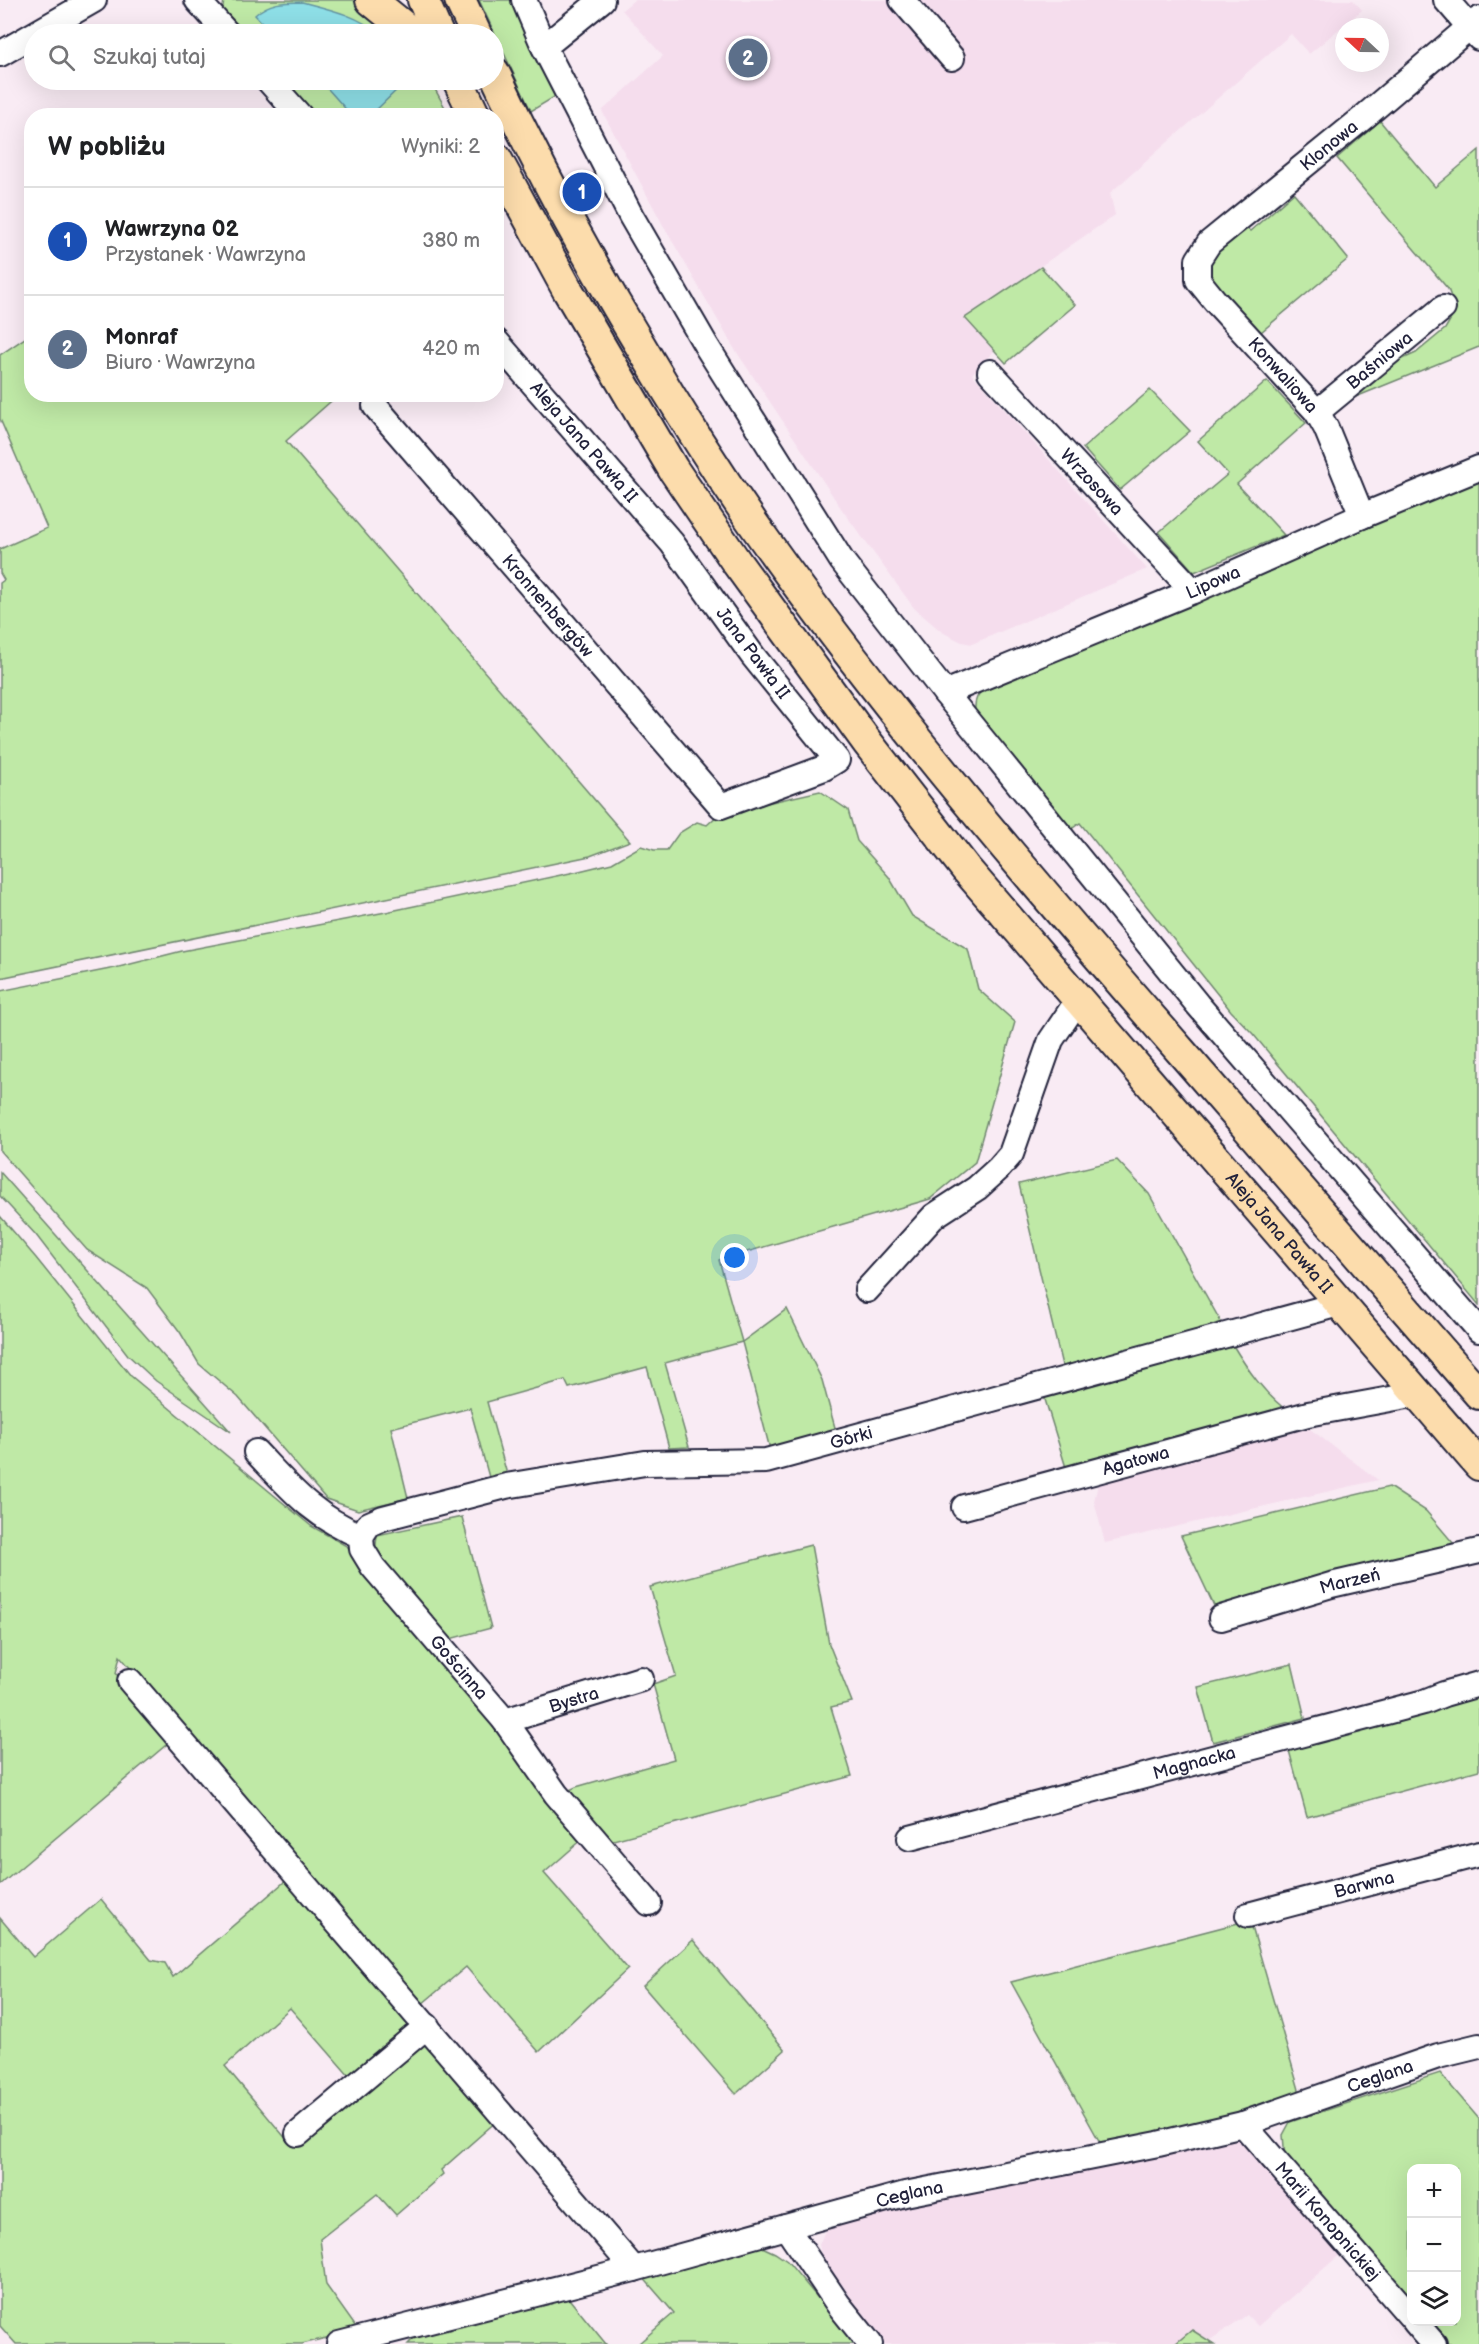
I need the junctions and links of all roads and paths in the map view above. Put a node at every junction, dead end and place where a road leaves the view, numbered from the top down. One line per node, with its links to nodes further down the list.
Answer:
1 (94, 0): 10 (street)
2 (197, 0): 11 (street)
3 (371, 0): 12 (main road)
4 (423, 0): 13 (main road)
5 (460, 0): 14 (main road)
6 (524, 0): 17 (street)
7 (602, 0): 17 (street)
8 (902, 0): 19 (street)
9 (1446, 0): 15 (street)
10 (52, 24)
11 (219, 24)
12 (401, 24)
13 (434, 24)
14 (471, 24)
15 (1476, 29): 24 (street, Klonowa)
16 (24, 40): 18 (street)
17 (544, 47): 34 (street)
18 (0, 54)
19 (952, 58)
20 (277, 90): 22 (street)
21 (502, 90): 41 (main road)
22 (293, 108)
23 (504, 173): 36 (main road, Aleja Jana Pawła II)
24 (1198, 280): 29 (street, Konwaliowa)
25 (1443, 308): 29 (street, Baśniowa)
26 (504, 350): 32 (street, Aleja Jana Pawła II)
27 (990, 372): 33 (street, Wrzosowa)
28 (375, 406): 35 (street, Kronnenbergów)
29 (1317, 412): 31 (street, Konwaliowa)
30 (1479, 468): 31 (street, Lipowa)
31 (1362, 516): 33 (street, Lipowa)
32 (672, 543): 35 (street, Jana Pawła II)
33 (1193, 591): 34 (street, Lipowa)
34 (945, 693): 39 (street)
35 (837, 760)
36 (1078, 1000): 37 (street); 38 (main road, Aleja Jana Pawła II)
37 (867, 1290)
38 (1339, 1304): 40 (main road, Aleja Jana Pawła II); 45 (street, Górki)
39 (1479, 1330)
40 (1418, 1394): 43 (main road, Aleja Jana Pawła II); 44 (street, Agatowa)
41 (1479, 1394)
42 (256, 1452): 45 (street)
43 (1479, 1465)
44 (964, 1508)
45 (361, 1536): 51 (street, Gościnna)
46 (1479, 1551): 47 (street, Marzeń)
47 (1221, 1618)
48 (641, 1679): 51 (street, Bystra)
49 (130, 1681): 56 (street)
50 (1479, 1684): 52 (street, Magnacka)
51 (505, 1721): 54 (street, Gościnna)
52 (910, 1838)
53 (1479, 1854): 55 (street, Barwna)
54 (649, 1903)
55 (1248, 1915)
56 (427, 2026): 59 (street); 61 (street)
57 (1479, 2046): 58 (street, Ceglana)
58 (1243, 2124): 60 (street, Ceglana); 62 (street, Marii Konopnickiej)
59 (298, 2134)
60 (786, 2227): 61 (street, Ceglana); 66 (street)
61 (634, 2269): 64 (street, Ceglana)
62 (1407, 2312)
63 (1418, 2326): 67 (street)
64 (368, 2341): 65 (street, Ceglana)
65 (339, 2344)
66 (870, 2344)
67 (1434, 2344)

